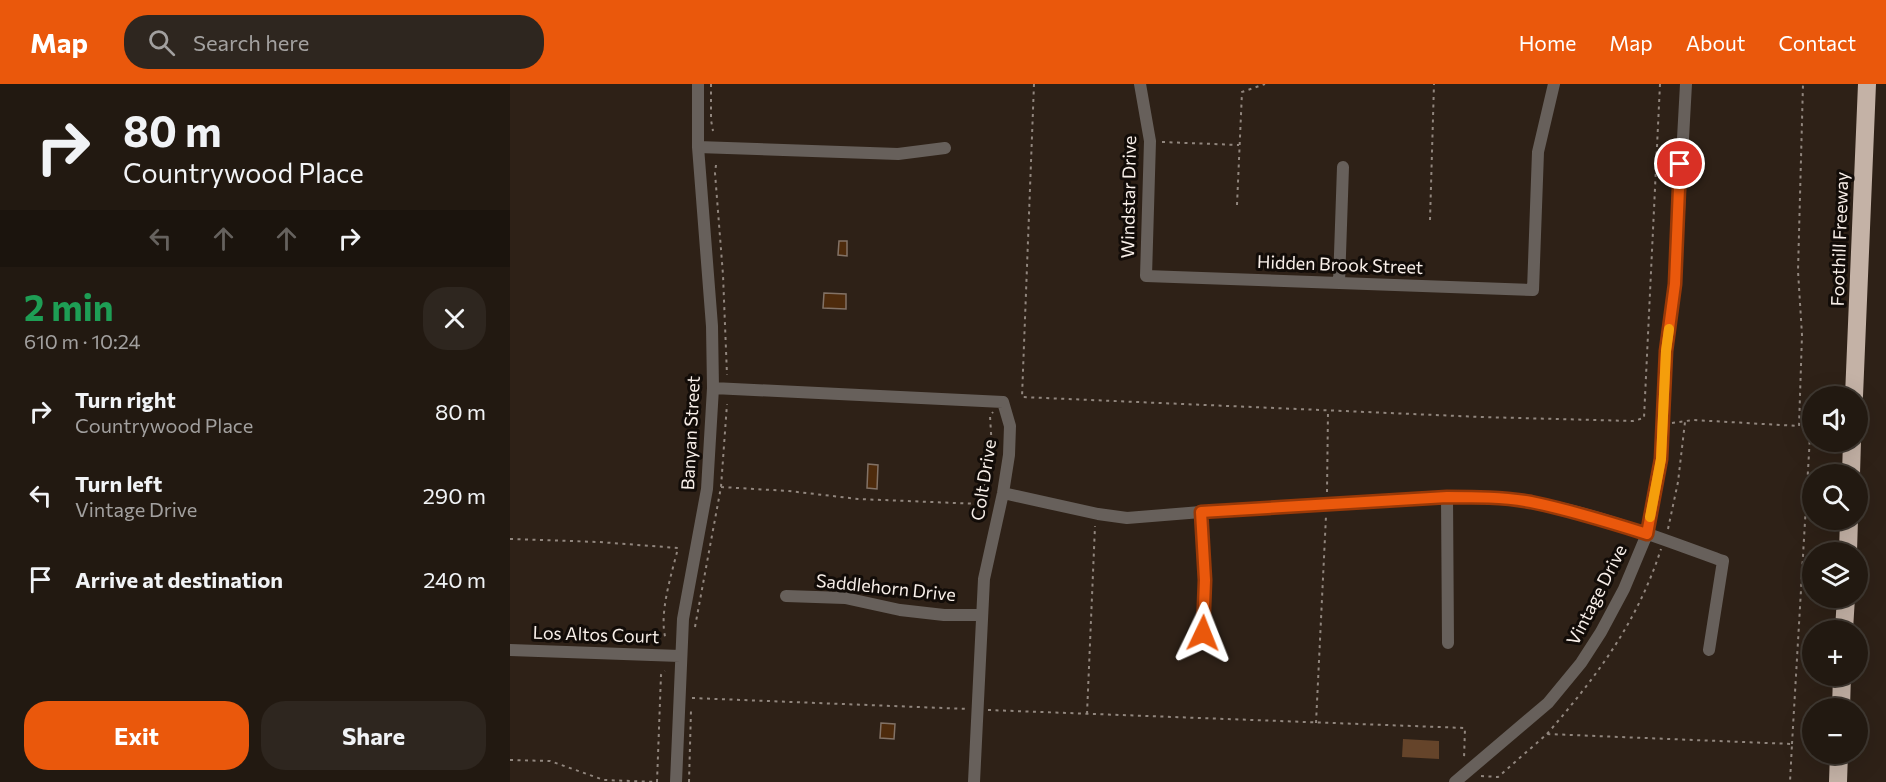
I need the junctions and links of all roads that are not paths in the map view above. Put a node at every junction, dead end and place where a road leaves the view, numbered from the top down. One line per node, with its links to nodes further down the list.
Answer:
1 (698, 84): 6 (street, Banyan Street)
2 (1140, 84): 9 (street, Windstar Drive)
3 (1554, 84): 10 (street, Hidden Brook Street)
4 (1686, 84): 16 (street, Vintage Drive)
5 (1867, 84): 11 (highway, Foothill Freeway)
6 (699, 147): 7 (street); 12 (street, Banyan Street)
7 (945, 148)
8 (1343, 167): 10 (street)
9 (1146, 276): 10 (street, Hidden Brook Street)
10 (1339, 283)
11 (1854, 386)
12 (713, 388): 13 (street, Colt Drive); 23 (street, Banyan Street)
13 (1003, 493): 15 (street); 18 (street, Colt Drive)
14 (1447, 497): 15 (street); 16 (street); 20 (street)
15 (1201, 512): 19 (street)
16 (1647, 534): 22 (street); 25 (street, Vintage Drive)
17 (786, 596): 18 (street, Saddlehorn Drive)
18 (981, 615): 27 (street, Colt Drive)
19 (1203, 633)
20 (1448, 643)
21 (510, 650): 23 (street, Los Altos Court)
22 (1709, 650)
23 (680, 656): 26 (street, Banyan Street)
24 (1839, 764): 28 (highway)
25 (1463, 779)
26 (675, 782)
27 (974, 782)
28 (1838, 782)

